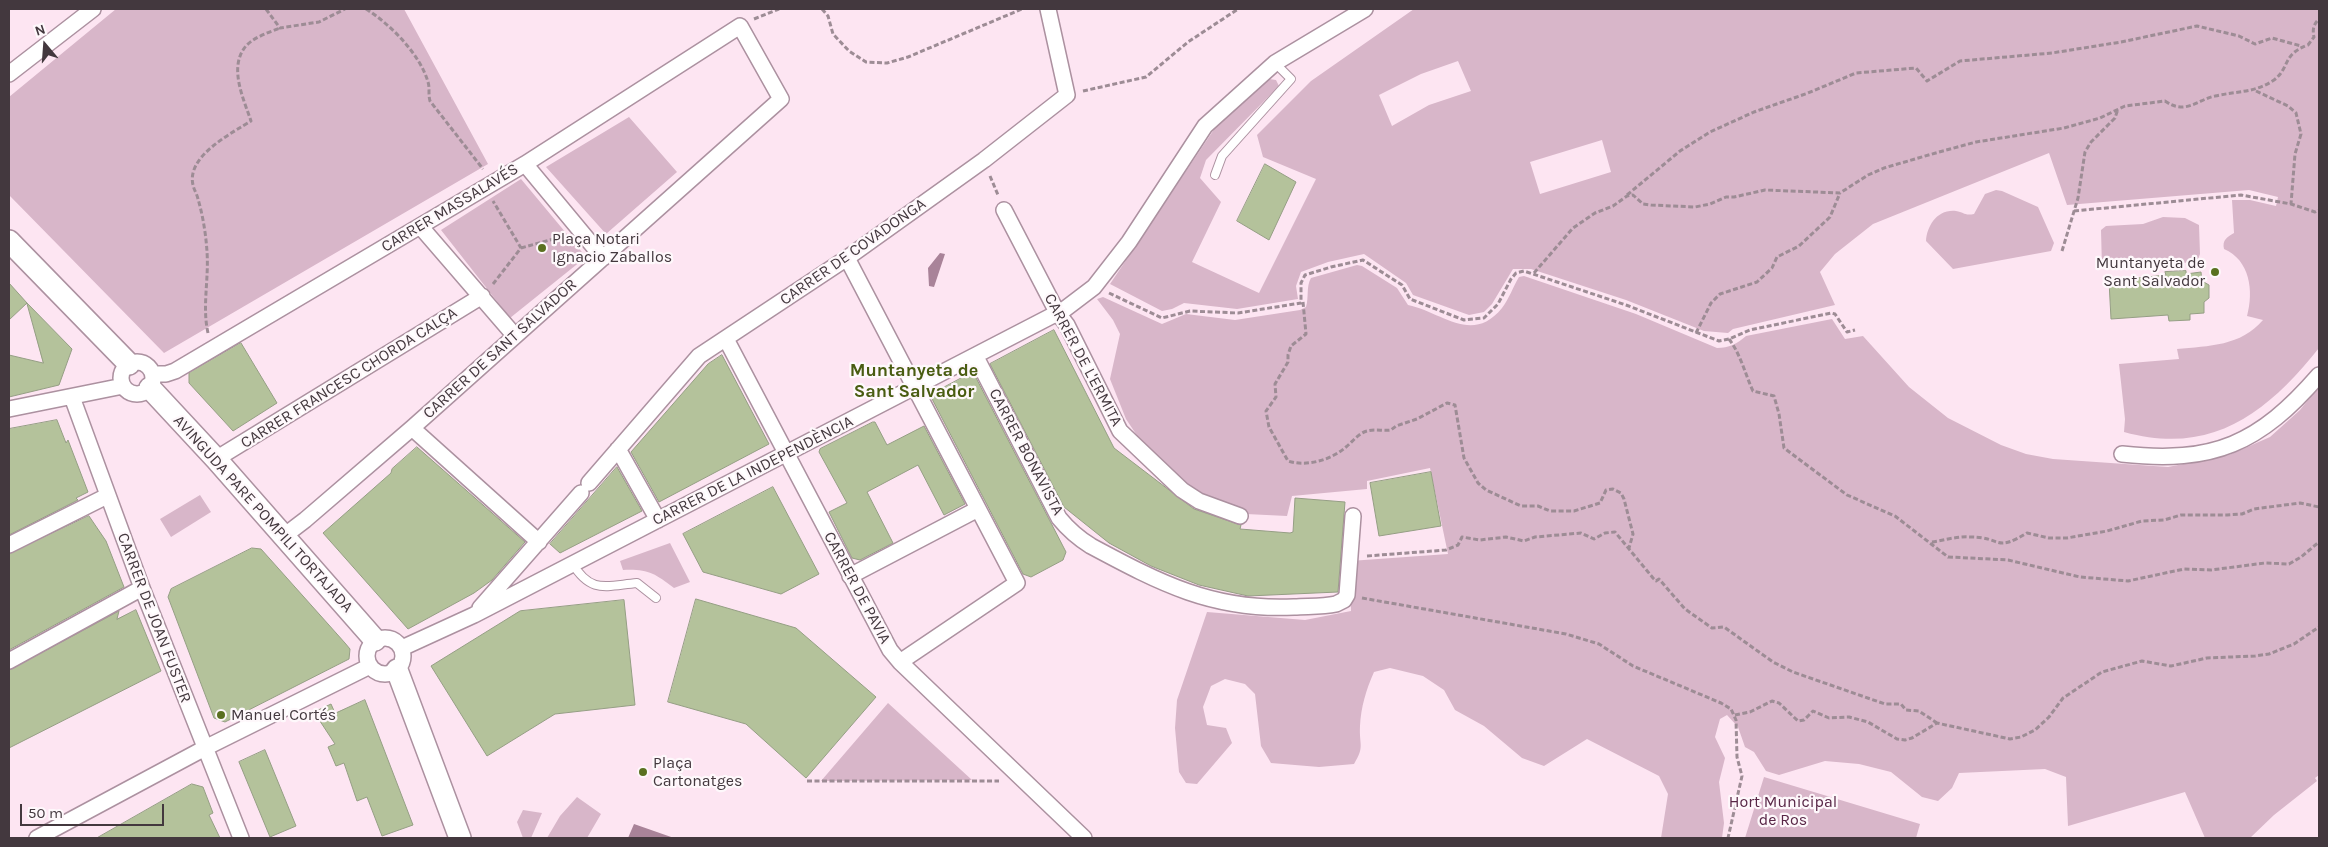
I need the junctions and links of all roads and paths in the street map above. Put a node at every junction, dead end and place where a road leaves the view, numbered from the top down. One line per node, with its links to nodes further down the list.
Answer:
1 (94, 9): 16 (street)
2 (266, 9): 13 (path)
3 (345, 9): 13 (path)
4 (366, 9): 23 (path)
5 (779, 9): 12 (path)
6 (822, 9): 7 (path)
7 (1022, 9)
8 (1048, 9): 18 (street)
9 (1238, 9): 18 (path)
10 (1365, 9): 15 (street, CARRER DE LA INDEPENDÈNCIA)
11 (2319, 18): 14 (path)
12 (740, 26): 21 (street, CARRER MASSALAVÉS); 35 (street, CARRER DE SANT SALVADOR)
13 (280, 28): 44 (path)
14 (2303, 47): 17 (path); 25 (path)
15 (1275, 64): 22 (lane); 38 (street, CARRER DE LA INDEPENDÈNCIA)
16 (9, 74)
17 (2255, 91): 19 (path); 26 (path)
18 (1067, 95): 20 (street, CARRER DE COVADONGA)
19 (2118, 108): 24 (path); 29 (path)
20 (984, 160): 27 (path); 36 (street, CARRER DE COVADONGA)
21 (525, 164): 23 (street, CARRER MASSALAVÉS); 35 (street)
22 (1215, 175)
23 (491, 190): 30 (street, CARRER MASSALAVÉS); 33 (path)
24 (1840, 193): 25 (path); 43 (path)
25 (1627, 196): 37 (path)
26 (2291, 204): 28 (path); 29 (path)
27 (1004, 210): 41 (street, CARRER DE L'ERMITA)
28 (2319, 210)
29 (2074, 211): 34 (path)
30 (420, 226): 39 (street); 51 (street, CARRER MASSALAVÉS)
31 (570, 234): 33 (path)
32 (9, 241): 49 (street)
33 (522, 248): 39 (path)
34 (2062, 251)
35 (603, 258): 45 (street, CARRER DE SANT SALVADOR)
36 (847, 258): 46 (street, CARRER DE COVADONGA); 53 (street)
37 (1534, 273): 40 (path); 43 (path)
38 (1094, 287): 40 (path); 41 (street, CARRER DE LA INDEPENDÈNCIA)
39 (485, 293): 45 (street); 60 (street, CARRER FRANCESC CHORDA CALÇA)
40 (1301, 303): 72 (path)
41 (1057, 312): 48 (street, CARRER DE LA INDEPENDÈNCIA); 64 (street, CARRER DE L'ERMITA)
42 (1855, 330): 47 (path)
43 (1696, 333): 47 (path)
44 (208, 334)
45 (515, 336): 56 (street, CARRER DE SANT SALVADOR)
46 (726, 338): 57 (street, CARRER DE COVADONGA); 58 (street, CARRER DE PAVIA)
47 (1729, 339): 69 (path)
48 (976, 357): 53 (street, CARRER DE LA INDEPENDÈNCIA); 77 (street, CARRER BONAVISTA)
49 (129, 364): 51 (street); 52 (street)
50 (2319, 375): 59 (street)
51 (151, 381): 52 (street); 60 (street, AVINGUDA PARE POMPILI TORTAJADA)
52 (123, 386): 54 (street)
53 (914, 388): 58 (street, CARRER DE LA INDEPENDÈNCIA); 63 (street)
54 (72, 397): 55 (street); 61 (street, CARRER DE JOAN FUSTER)
55 (9, 409)
56 (412, 428): 67 (street, CARRER DE SANT SALVADOR); 68 (street)
57 (618, 449): 66 (street); 68 (street, CARRER DE COVADONGA)
58 (786, 453): 66 (street, CARRER DE LA INDEPENDÈNCIA); 75 (street, CARRER DE PAVIA)
59 (2122, 454)
60 (216, 459): 67 (street, AVINGUDA PARE POMPILI TORTAJADA)
61 (107, 496): 71 (street); 76 (street, CARRER DE JOAN FUSTER)
62 (2319, 507): 69 (path)
63 (978, 509): 75 (street); 84 (street)
64 (1240, 516)
65 (1352, 516): 73 (street)
66 (658, 520): 74 (street, CARRER DE LA INDEPENDÈNCIA)
67 (284, 536): 81 (street, AVINGUDA PARE POMPILI TORTAJADA)
68 (539, 542): 79 (street, CARRER DE COVADONGA)
69 (1931, 542): 70 (path)
70 (2319, 542)
71 (9, 545)
72 (1629, 549): 73 (path); 88 (path)
73 (1349, 555): 77 (street)
74 (572, 563): 78 (lane); 79 (street, CARRER DE LA INDEPENDÈNCIA)
75 (850, 576): 84 (street, CARRER DE PAVIA)
76 (142, 588): 83 (street); 89 (street, CARRER DE JOAN FUSTER)
77 (1347, 595): 87 (path)
78 (656, 598)
79 (474, 615): 82 (street, CARRER DE LA INDEPENDÈNCIA)
80 (2319, 628): 88 (path)
81 (375, 640): 82 (street); 85 (street)
82 (402, 648): 86 (street)
83 (9, 660)
84 (900, 662): 91 (street, CARRER DE PAVIA)
85 (370, 666): 86 (street); 89 (street)
86 (397, 670): 94 (street)
87 (1735, 715): 88 (path); 96 (path)
88 (1937, 723)
89 (205, 748): 92 (street); 93 (street, CARRER DE JOAN FUSTER)
90 (807, 781): 91 (path)
91 (1025, 782): 95 (street, CARRER DE PAVIA)
92 (43, 837)
93 (241, 838)
94 (460, 838)
95 (1084, 838)
96 (1728, 838)

